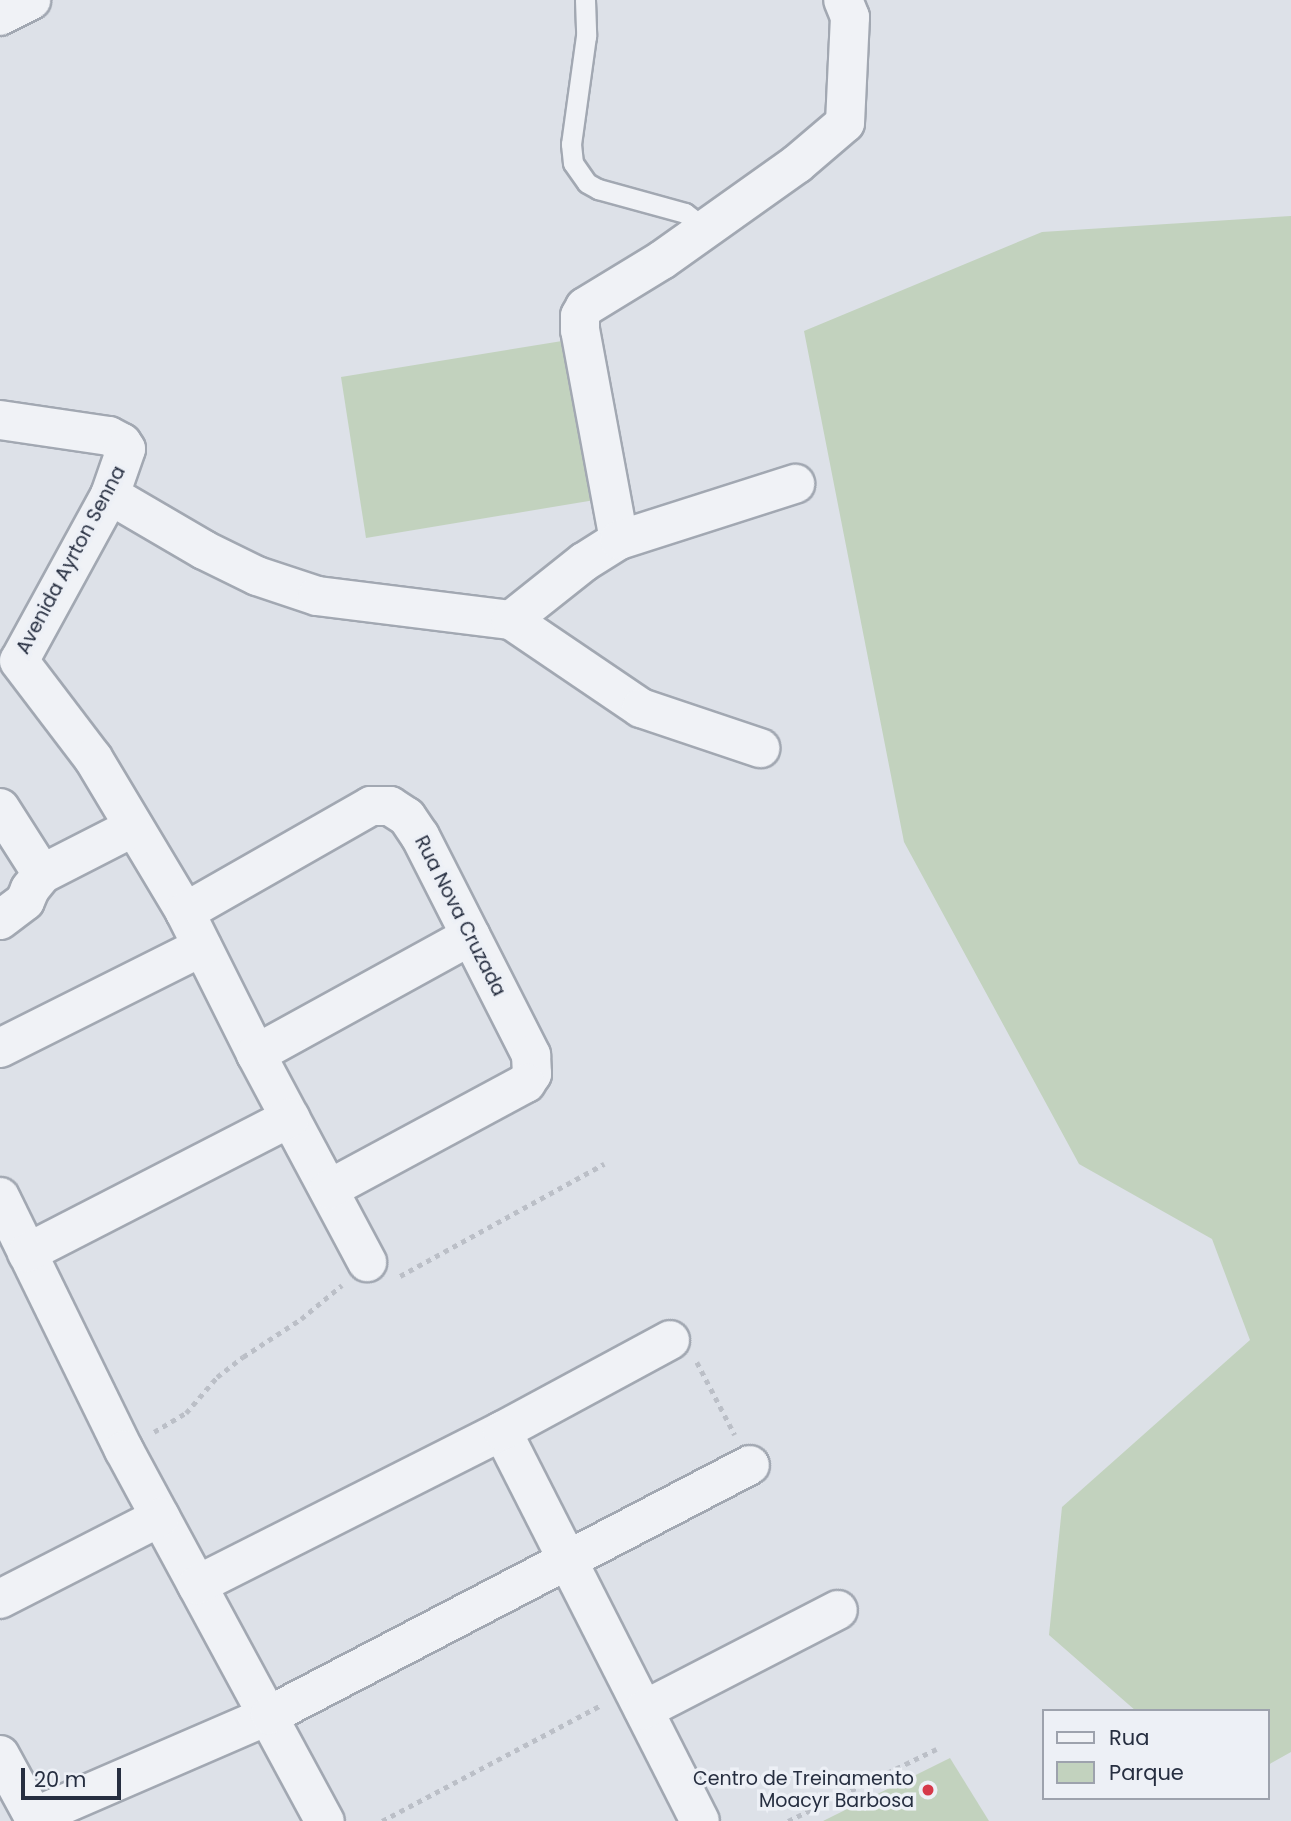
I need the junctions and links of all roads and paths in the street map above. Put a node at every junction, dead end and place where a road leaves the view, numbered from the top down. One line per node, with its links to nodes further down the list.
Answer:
1 (31, 0): 4 (street)
2 (585, 0): 5 (lane)
3 (844, 0): 5 (street)
4 (0, 16)
5 (705, 228): 9 (street)
6 (0, 421): 8 (street, Avenida Ayrton Senna)
7 (795, 484): 9 (street)
8 (110, 495): 10 (street); 11 (street, Avenida Ayrton Senna)
9 (619, 540): 10 (street)
10 (512, 620): 12 (street)
11 (10, 661): 14 (street)
12 (760, 748)
13 (0, 808): 15 (street)
14 (134, 827): 15 (street); 16 (street)
15 (42, 874): 17 (street)
16 (185, 912): 18 (street, Rua Nova Cruzada); 19 (street)
17 (0, 920)
18 (471, 936): 21 (street); 24 (street, Rua Nova Cruzada)
19 (202, 947): 20 (street); 21 (street)
20 (0, 1048)
21 (256, 1054): 22 (street)
22 (290, 1118): 24 (street); 26 (street)
23 (604, 1164): 27 (path)
24 (329, 1189): 27 (street)
25 (0, 1198): 26 (street)
26 (27, 1253): 30 (street)
27 (367, 1262): 30 (path)
28 (670, 1340): 29 (street); 31 (path)
29 (502, 1430): 33 (street); 34 (street)
30 (124, 1450): 32 (street)
31 (751, 1465): 33 (street)
32 (160, 1517): 34 (street); 35 (street)
33 (567, 1559): 37 (street); 38 (street)
34 (197, 1584): 38 (street)
35 (0, 1599)
36 (838, 1609): 37 (street)
37 (638, 1699): 43 (path); 44 (street)
38 (270, 1715): 41 (street); 42 (street)
39 (936, 1749): 45 (path)
40 (0, 1755): 41 (street)
41 (35, 1819)
42 (325, 1821)
43 (382, 1821)
44 (700, 1821)
45 (788, 1821)

